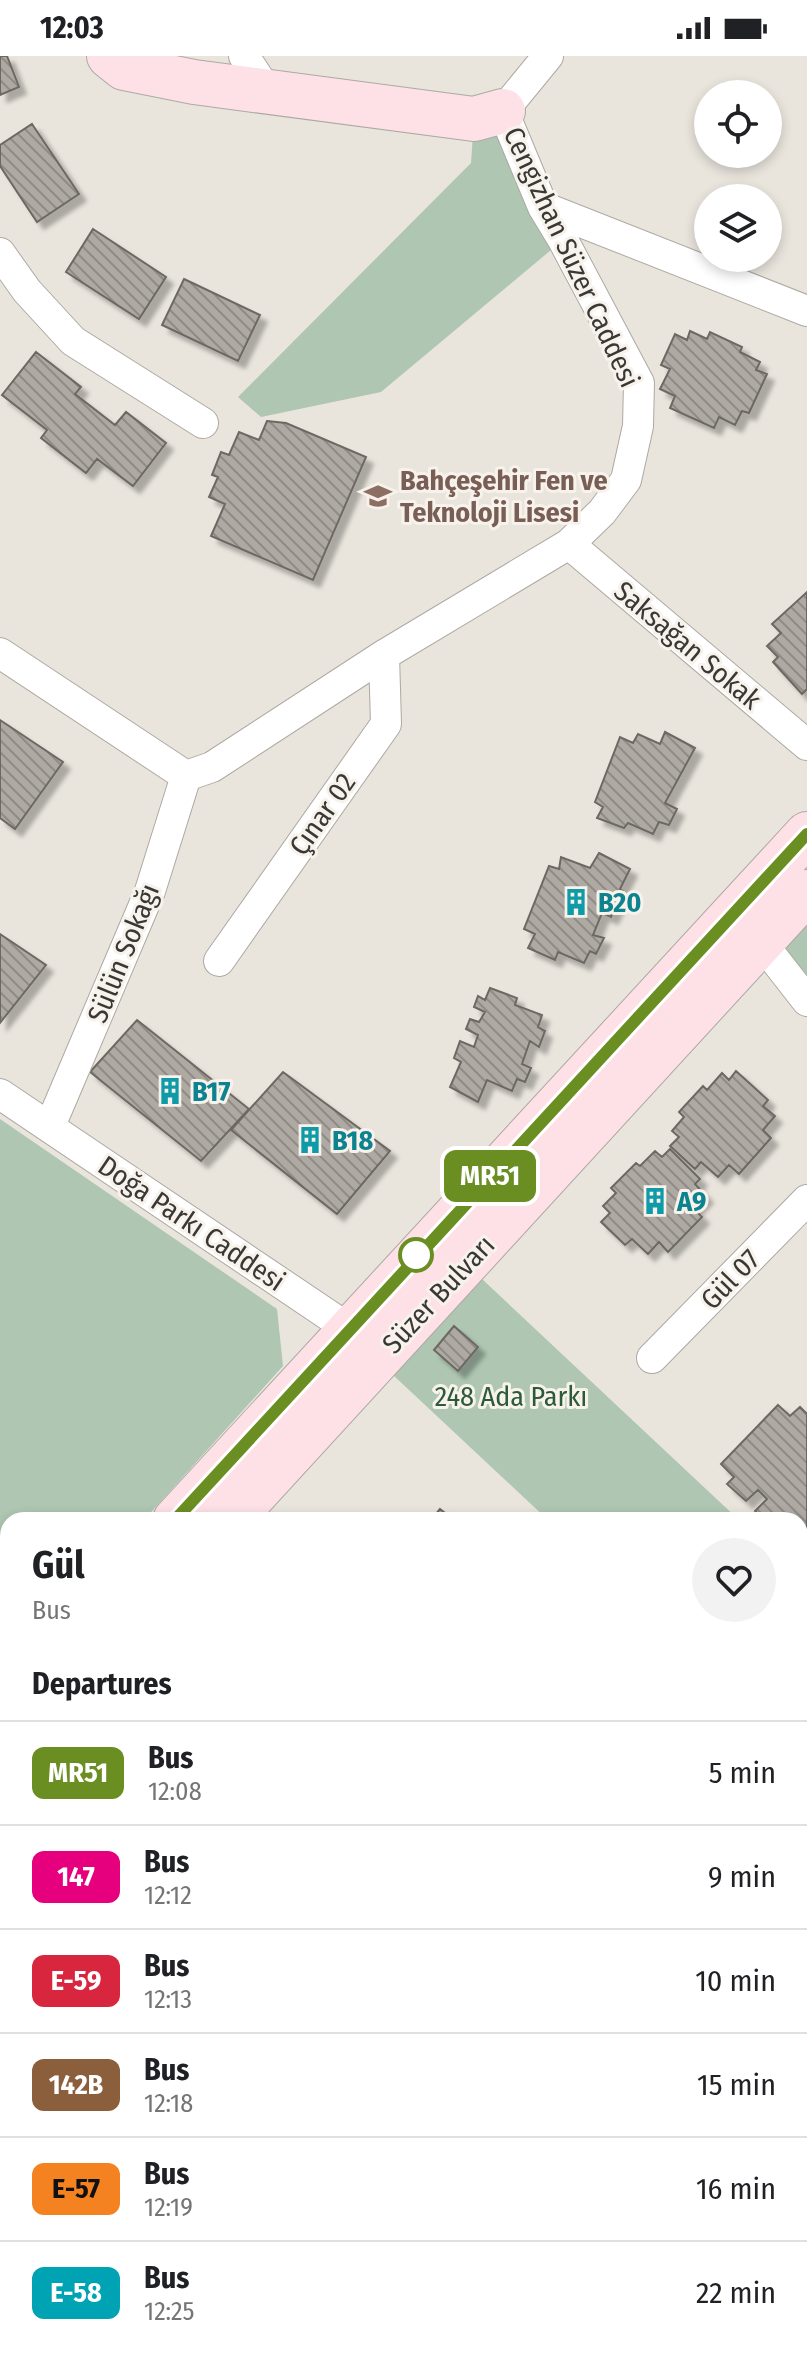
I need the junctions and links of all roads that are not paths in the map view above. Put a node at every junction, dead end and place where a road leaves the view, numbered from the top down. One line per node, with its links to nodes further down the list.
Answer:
1 (109, 56): 3 (main road, Cengizhan Süzer Caddesi)
2 (548, 56): 4 (street)
3 (256, 74): 4 (main road, Cengizhan Süzer Caddesi)
4 (503, 111): 5 (street, Cengizhan Süzer Caddesi)
5 (543, 207): 7 (street); 9 (street, Cengizhan Süzer Caddesi)
6 (0, 253): 8 (street)
7 (807, 311)
8 (203, 423)
9 (569, 544): 11 (street, Cengizhan Süzer Caddesi); 12 (street, Saksağan Sokak)
10 (0, 653): 13 (street)
11 (384, 655): 13 (street, Cengizhan Süzer Caddesi); 17 (street, Çınar 02)
12 (807, 745)
13 (186, 776): 20 (street, Sülün Sokağı)
14 (807, 834): 22 (main road, Süzer Bulvarı)
15 (807, 892): 16 (main road, Süzer Bulvarı)
16 (761, 942): 18 (street); 22 (main road, Süzer Bulvarı)
17 (219, 961)
18 (807, 1001)
19 (0, 1094): 20 (street, Doğa Parkı Caddesi)
20 (50, 1126): 22 (street, Doğa Parkı Caddesi)
21 (807, 1200): 23 (street, Gül 07)
22 (363, 1344): 24 (main road, Süzer Bulvarı); 25 (main road, Süzer Bulvarı)
23 (652, 1358)
24 (184, 1512)
25 (237, 1512)

